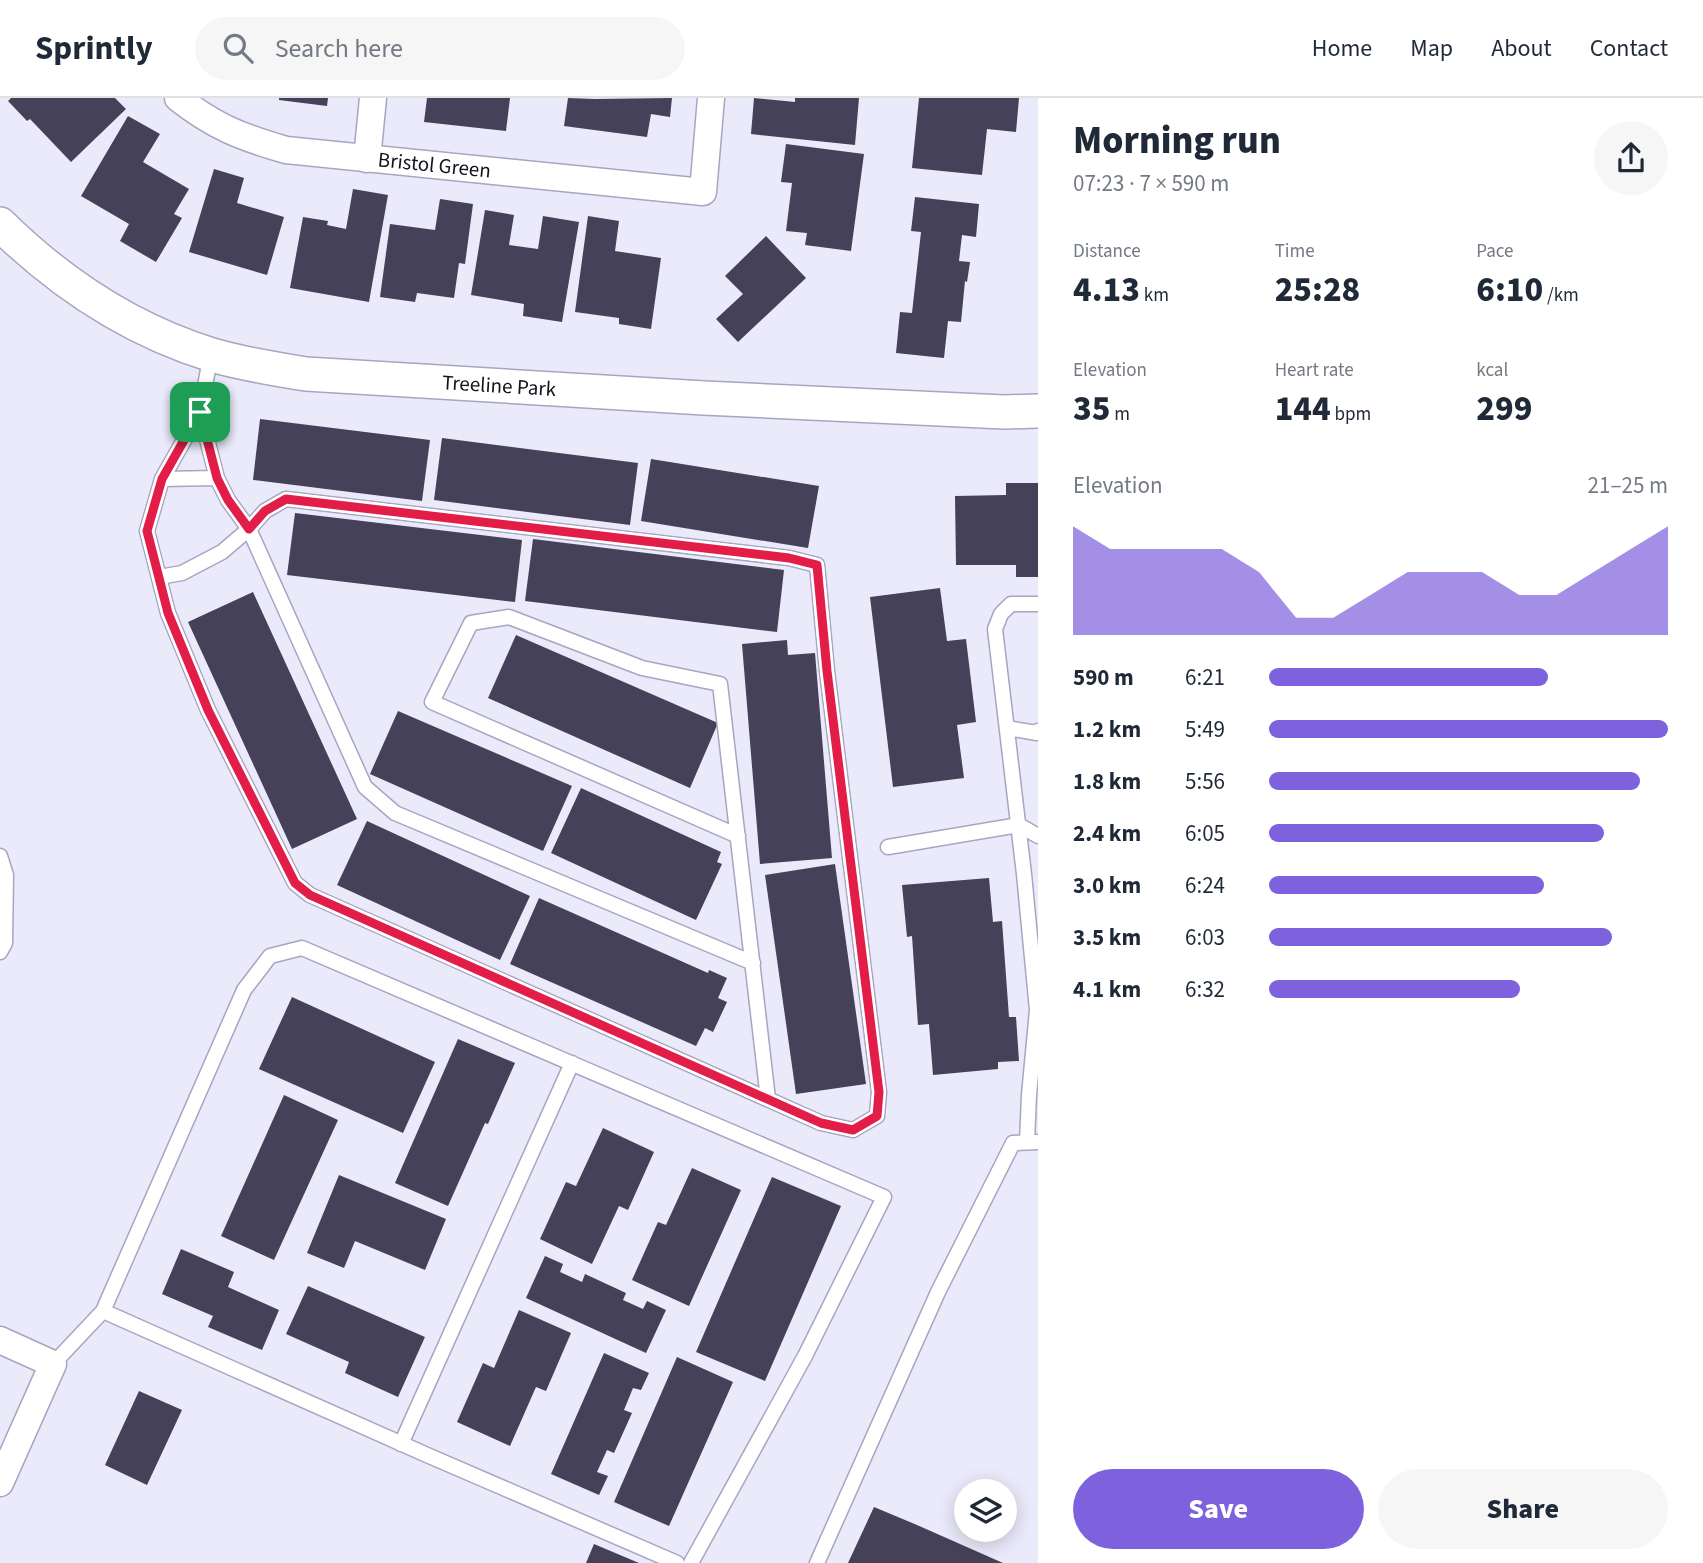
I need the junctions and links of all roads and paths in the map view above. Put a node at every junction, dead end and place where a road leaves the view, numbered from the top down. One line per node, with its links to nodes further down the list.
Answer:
1 (178, 98): 4 (street, Bristol Green)
2 (373, 98): 4 (street)
3 (711, 98): 4 (street, Bristol Green)
4 (367, 159)
5 (0, 224): 6 (street, Treeline Park)
6 (211, 354): 7 (street, Treeline Park); 8 (lane)
7 (1038, 411)
8 (200, 412): 9 (lane); 10 (lane)
9 (217, 478): 10 (lane); 11 (lane)
10 (162, 479): 12 (lane)
11 (249, 529): 12 (lane); 23 (lane); 26 (lane)
12 (159, 577): 26 (lane)
13 (1038, 604): 14 (lane)
14 (1007, 728): 15 (lane); 16 (lane)
15 (1038, 733)
16 (1019, 825): 18 (lane); 19 (lane); 21 (lane)
17 (738, 836): 17 (lane); 23 (lane)
18 (1038, 836)
19 (888, 847)
20 (0, 856): 22 (lane)
21 (1034, 929): 24 (lane)
22 (0, 952)
23 (752, 963): 26 (lane)
24 (1038, 1010): 27 (lane)
25 (572, 1063): 28 (lane); 31 (lane); 34 (lane)
26 (768, 1099)
27 (1032, 1142): 35 (lane)
28 (103, 1311): 30 (lane); 31 (lane)
29 (0, 1340): 30 (street)
30 (52, 1364): 32 (street)
31 (401, 1444): 33 (lane)
32 (0, 1483)
33 (677, 1563)
34 (691, 1563)
35 (817, 1563)

